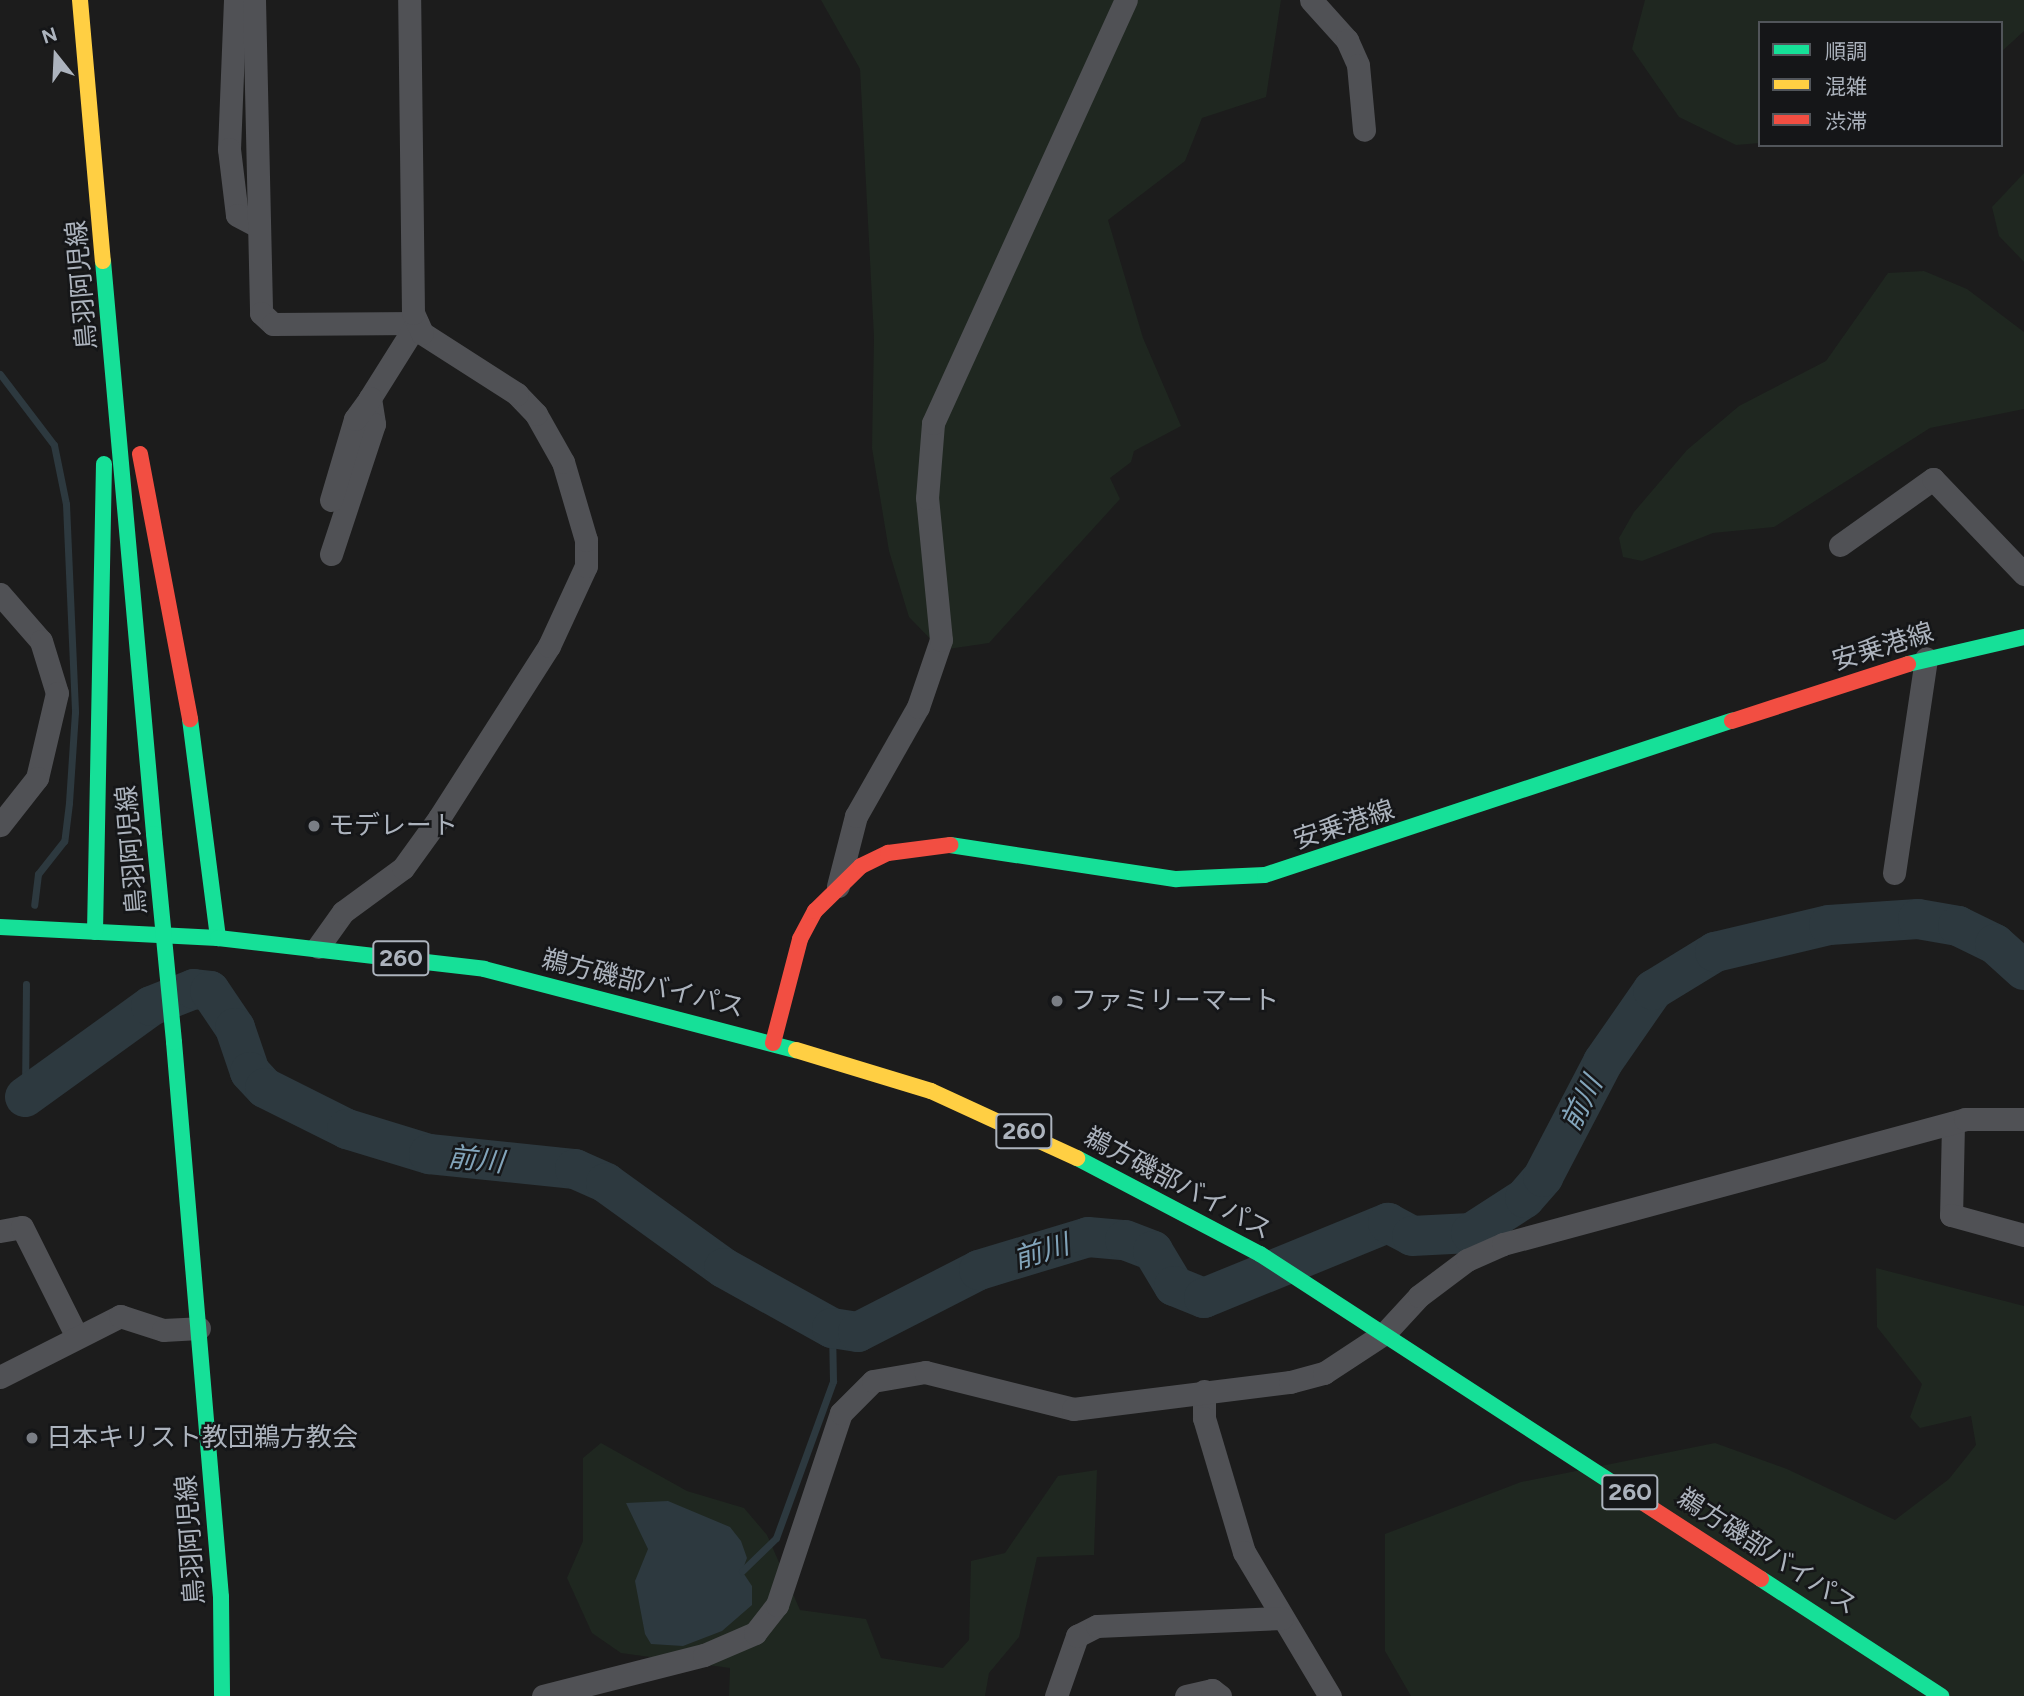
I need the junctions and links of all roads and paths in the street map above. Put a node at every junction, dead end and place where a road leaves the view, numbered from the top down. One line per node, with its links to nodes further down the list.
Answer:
1 (80, 0): 9 (main road, 鳥羽阿児線)
2 (235, 0): 8 (street)
3 (254, 0): 8 (street)
4 (410, 0): 10 (street)
5 (1126, 0): 21 (street)
6 (1311, 0): 7 (street)
7 (1364, 130)
8 (256, 225): 10 (street)
9 (108, 290): 23 (main road); 24 (main road); 31 (main road, 鳥羽阿児線, bridge)
10 (417, 323): 11 (street); 25 (street)
11 (369, 398): 12 (street); 14 (street)
12 (331, 500)
13 (1840, 545): 15 (street)
14 (331, 554)
15 (2024, 574)
16 (0, 594): 19 (street)
17 (2024, 638): 18 (main road, 安乗港線)
18 (1926, 658): 20 (street); 21 (main road, 安乗港線)
19 (0, 825)
20 (1894, 873)
21 (838, 886): 26 (main road, 安乗港線)
22 (0, 927): 23 (main road, 鵜方磯部バイパス / 260)
23 (96, 932): 24 (main road, 鵜方磯部バイパス / 260)
24 (218, 938): 25 (main road, 鵜方磯部バイパス / 260)
25 (318, 947): 26 (main road, 鵜方磯部バイパス / 260)
26 (774, 1043): 32 (main road, 鵜方磯部バイパス / 260)
27 (2024, 1119): 28 (street)
28 (1953, 1123): 30 (street); 32 (street)
29 (0, 1231): 33 (street)
30 (2024, 1235)
31 (199, 1328): 33 (street); 38 (main road, 鳥羽阿児線)
32 (1385, 1333): 35 (street); 44 (main road, 鵜方磯部バイパス / 260)
33 (77, 1337): 34 (street)
34 (0, 1377)
35 (1204, 1391): 36 (street); 37 (street)
36 (1282, 1618): 40 (street); 43 (street)
37 (580, 1691): 39 (street)
38 (222, 1696)
39 (543, 1696)
40 (1056, 1696)
41 (1186, 1696): 42 (street)
42 (1220, 1696)
43 (1330, 1696)
44 (1941, 1696)

